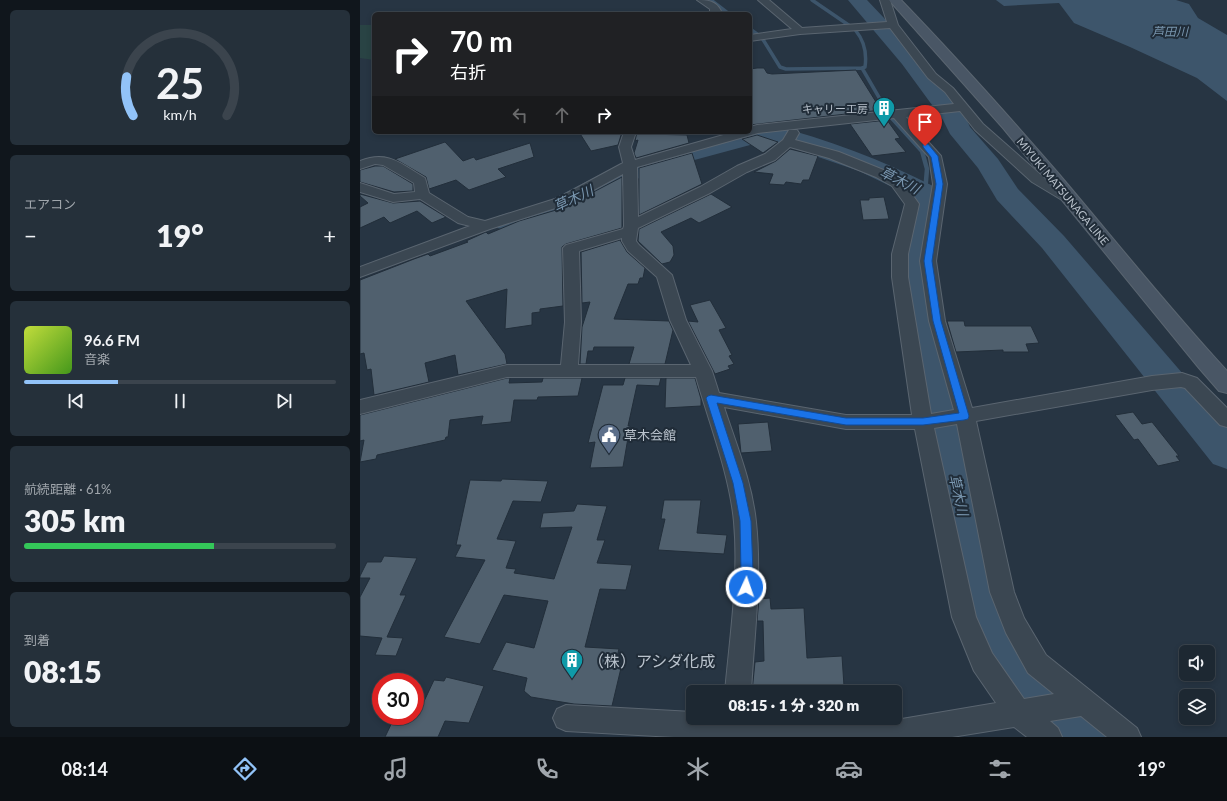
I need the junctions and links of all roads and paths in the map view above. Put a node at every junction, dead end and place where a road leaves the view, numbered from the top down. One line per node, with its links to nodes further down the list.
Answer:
1 (702, 0): 5 (street)
2 (763, 0): 7 (street)
3 (885, 0): 6 (street)
4 (895, 0): 19 (main road, MIYUKI MATSUNAGA LINE)
5 (716, 12)
6 (890, 26): 7 (street); 9 (street)
7 (800, 31): 8 (street)
8 (752, 38)
9 (952, 108): 10 (street); 19 (street)
10 (892, 115): 14 (street); 28 (street)
11 (752, 132): 14 (street)
12 (629, 134): 16 (street)
13 (743, 134): 16 (street)
14 (791, 135): 21 (street); 30 (street)
15 (360, 165): 18 (street)
16 (630, 170): 20 (street); 21 (street)
17 (360, 187): 18 (street)
18 (423, 195): 20 (street)
19 (1072, 200): 25 (main road, MIYUKI MATSUNAGA LINE)
20 (485, 226): 22 (street)
21 (631, 228): 23 (street); 24 (street)
22 (360, 272)
23 (569, 371): 24 (street); 27 (street)
24 (703, 371): 26 (street)
25 (1227, 385)
26 (711, 398): 30 (street); 31 (street)
27 (360, 407)
28 (960, 417): 29 (street); 30 (street); 32 (street)
29 (1227, 420)
30 (928, 421): 33 (street)
31 (739, 685)
32 (1076, 703): 33 (street); 37 (street)
33 (1023, 712): 35 (street); 36 (street)
34 (566, 718): 35 (street)
35 (735, 728)
36 (1049, 737)
37 (1128, 737)

